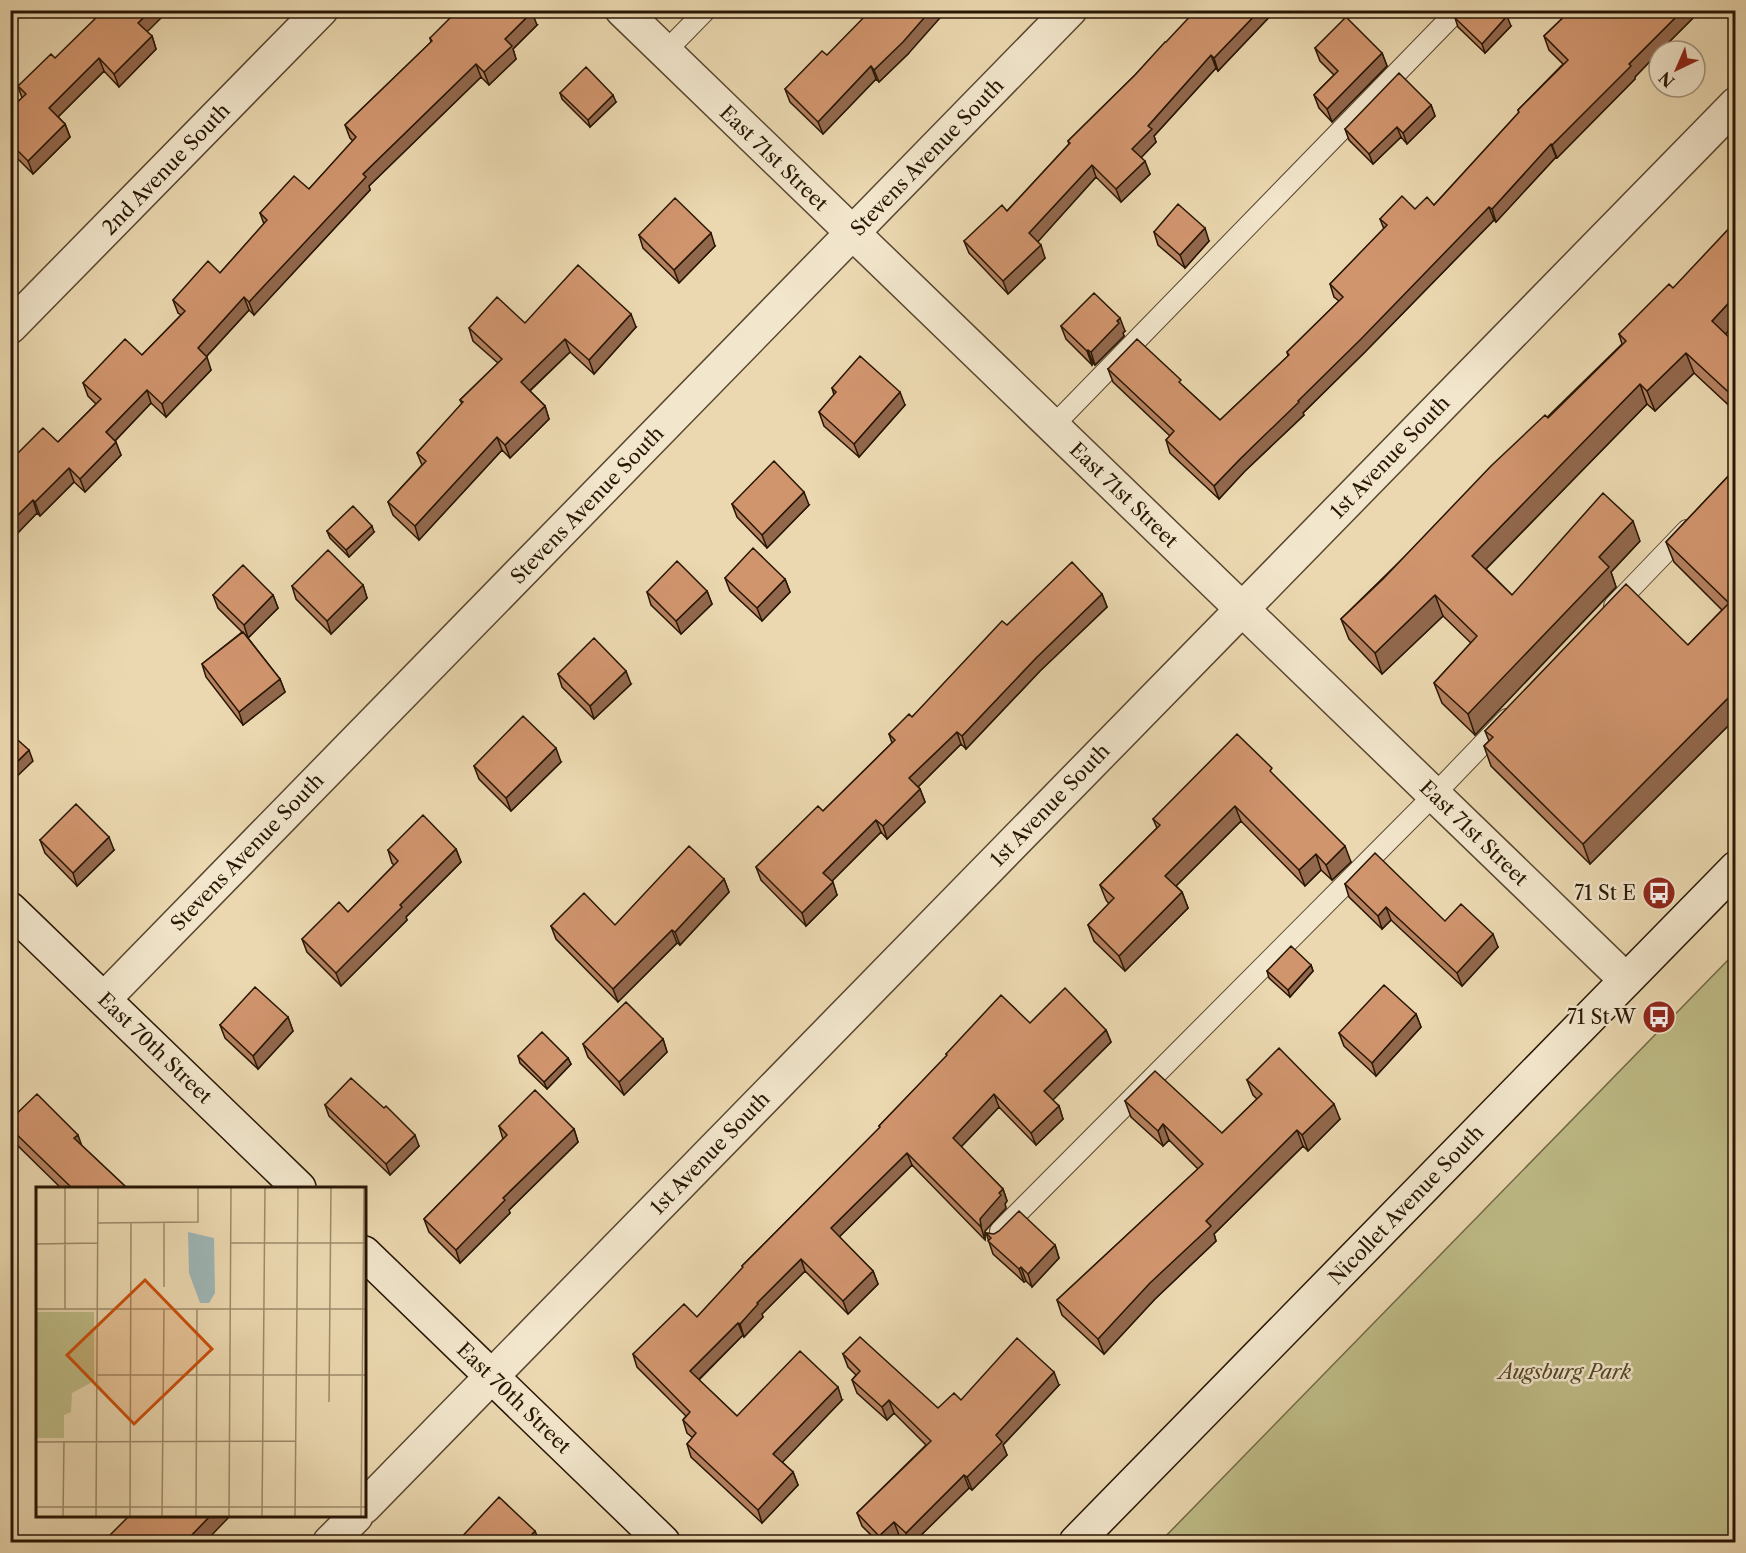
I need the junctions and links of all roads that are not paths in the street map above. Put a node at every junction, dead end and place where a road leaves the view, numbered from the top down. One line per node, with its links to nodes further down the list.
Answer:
1 (321, 10): 9 (street, 2nd Avenue South)
2 (622, 10): 6 (street, East 71st Street)
3 (706, 10): 6 (lane)
4 (1070, 10): 8 (street, Stevens Avenue South)
5 (1458, 10): 10 (lane)
6 (665, 52): 8 (street, East 71st Street)
7 (1736, 104): 12 (street, 1st Avenue South)
8 (853, 233): 10 (street, East 71st Street); 19 (street, Stevens Avenue South)
9 (10, 327)
10 (1053, 426): 12 (street, East 71st Street)
11 (1703, 513): 13 (lane)
12 (1241, 609): 15 (street, East 71st Street); 23 (street, 1st Avenue South)
13 (1605, 615)
14 (1516, 710): 15 (lane)
15 (1434, 795): 18 (street, East 71st Street); 21 (lane)
16 (1736, 868): 18 (street, Nicollet Avenue South)
17 (10, 909): 19 (street, East 70th Street)
18 (1626, 980): 28 (street, Nicollet Avenue South)
19 (104, 999): 20 (street, East 70th Street)
20 (297, 1187)
21 (996, 1234)
22 (366, 1255): 23 (street, East 70th Street)
23 (491, 1376): 24 (street, 1st Avenue South); 27 (street, East 70th Street)
24 (366, 1505)
25 (354, 1517): 26 (street)
26 (330, 1542)
27 (663, 1542)
28 (1076, 1542)

